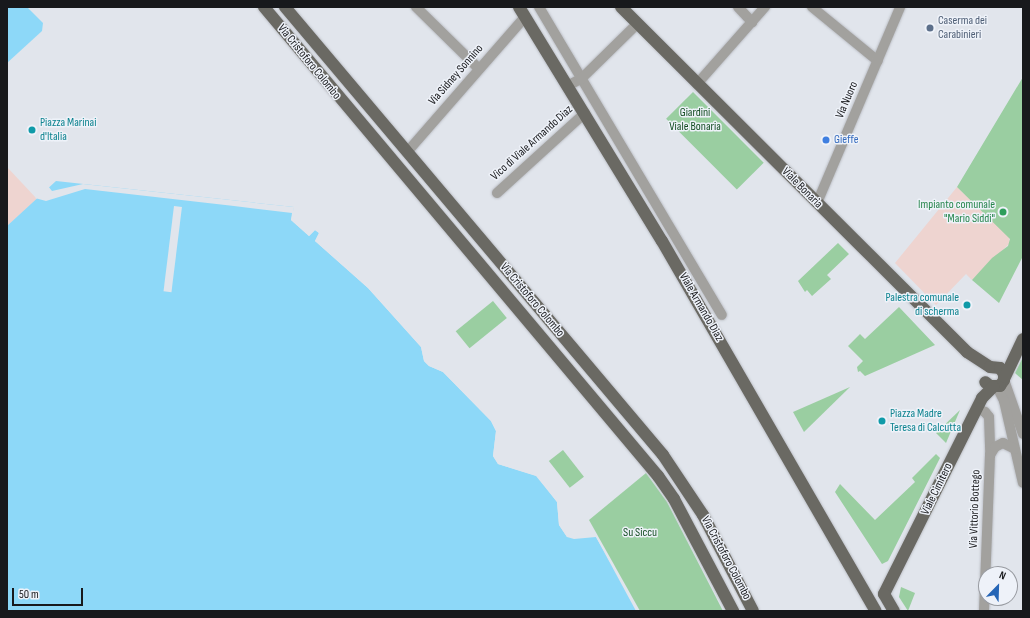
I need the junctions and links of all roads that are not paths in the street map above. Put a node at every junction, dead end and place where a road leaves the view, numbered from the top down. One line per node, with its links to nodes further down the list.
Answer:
1 (264, 7): 33 (main road, Via Cristoforo Colombo)
2 (285, 7): 20 (main road, Via Cristoforo Colombo)
3 (416, 7): 15 (street)
4 (539, 7): 16 (street, Viale Armando Diaz)
5 (620, 7): 13 (main road, Viale Bonaria)
6 (628, 7): 13 (main road, Viale Bonaria)
7 (738, 7): 12 (street)
8 (765, 7): 12 (street)
9 (812, 7): 14 (street)
10 (900, 7): 14 (street, Via Nuoro)
11 (522, 12): 15 (street, Via Sidney Sonnino); 18 (main road, Viale Armando Diaz)
12 (752, 22): 17 (street)
13 (638, 24): 16 (street); 17 (main road, Viale Bonaria)
14 (878, 61): 22 (street, Via Nuoro)
15 (479, 69): 20 (street, Via Sidney Sonnino)
16 (581, 79): 18 (street); 23 (street, Viale Armando Diaz)
17 (697, 84): 22 (main road, Viale Bonaria)
18 (567, 86): 19 (main road, Viale Armando Diaz)
19 (585, 113): 21 (street, Vico di Viale Armando Diaz); 32 (main road, Viale Armando Diaz)
20 (408, 151): 34 (main road, Via Cristoforo Colombo)
21 (497, 193)
22 (817, 203): 25 (main road, Viale Bonaria)
23 (722, 315)
24 (1023, 339): 25 (main road)
25 (996, 377): 26 (main road, Viale Cimitero); 27 (street); 28 (street)
26 (980, 403): 29 (street, Via Vittorio Bottego); 31 (main road, Viale Cimitero)
27 (1023, 434)
28 (1015, 449): 29 (street, Via Vittorio Bottego); 30 (street)
29 (990, 455): 36 (street, Via Vittorio Bottego)
30 (1023, 483)
31 (884, 594): 32 (main road); 35 (main road)
32 (873, 607)
33 (733, 611)
34 (753, 611)
35 (894, 611)
36 (984, 611)

